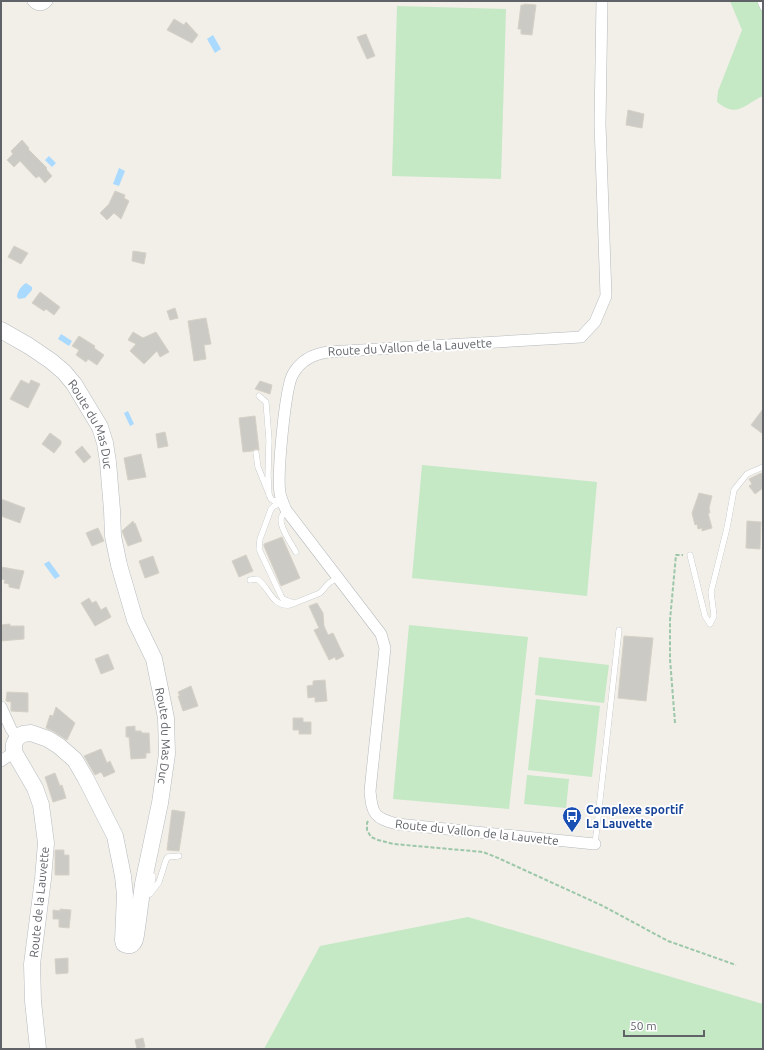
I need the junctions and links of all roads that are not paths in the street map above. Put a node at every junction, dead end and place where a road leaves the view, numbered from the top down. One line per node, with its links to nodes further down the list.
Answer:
1 (33, 1): 2 (street)
2 (47, 1)
3 (602, 1): 11 (street, Route du Vallon de la Lauvette)
4 (760, 1): 5 (lane)
5 (763, 8)
6 (1, 330): 25 (street, Route du Mas Duc)
7 (259, 396): 10 (lane)
8 (256, 453): 10 (lane)
9 (763, 467): 13 (lane)
10 (269, 495): 11 (lane)
11 (284, 505): 12 (lane); 14 (street, Route du Vallon de la Lauvette); 16 (lane)
12 (296, 552)
13 (690, 555)
14 (338, 578): 16 (lane); 21 (street, Route du Vallon de la Lauvette)
15 (250, 580): 16 (lane)
16 (294, 603)
17 (619, 630): 21 (lane)
18 (1, 708): 19 (street)
19 (16, 745): 20 (street); 25 (street, Route du Mas Duc); 26 (street, Route de la Lauvette)
20 (1, 761)
21 (595, 844)
22 (179, 856): 24 (lane)
23 (153, 876): 24 (lane)
24 (148, 899): 25 (lane)
25 (138, 920)
26 (38, 1049)

